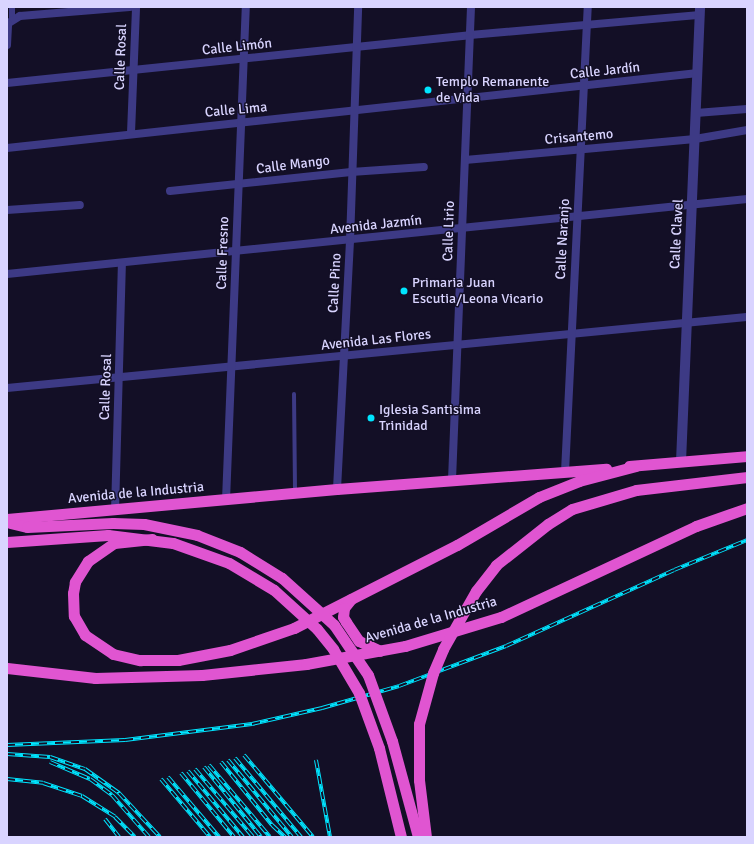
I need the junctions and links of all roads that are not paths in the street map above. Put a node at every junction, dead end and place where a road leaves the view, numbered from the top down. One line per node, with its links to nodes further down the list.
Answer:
1 (12, 7): 9 (street)
2 (130, 7): 9 (street)
3 (136, 7): 15 (street, Calle Rosal)
4 (246, 7): 14 (street, Calle Fresno)
5 (358, 7): 13 (street, Calle Pino)
6 (471, 7): 11 (street, Calle Lirio)
7 (588, 7): 10 (street, Calle Naranjo)
8 (700, 11): 10 (street, Calle Limón); 16 (street, Calle Clavel)
9 (9, 22): 12 (street)
10 (587, 25): 11 (street, Calle Limón); 18 (street, Calle Naranjo)
11 (470, 35): 13 (street, Calle Limón); 19 (street, Calle Lirio)
12 (7, 45)
13 (356, 47): 14 (street, Calle Limón); 21 (street, Calle Pino)
14 (244, 60): 15 (street, Calle Limón); 23 (street, Calle Fresno)
15 (134, 70): 17 (street, Calle Limón); 25 (street, Calle Rosal)
16 (698, 73): 18 (street, Calle Jardín); 22 (street, Calle Clavel)
17 (7, 83)
18 (584, 86): 19 (street, Calle Jardín); 28 (street, Calle Naranjo)
19 (467, 99): 21 (street, Calle Lima); 29 (street, Calle Lirio)
20 (747, 109): 22 (street)
21 (353, 112): 23 (street, Calle Lima); 31 (street, Calle Pino)
22 (696, 113): 26 (street, Calle Clavel)
23 (242, 122): 25 (street, Calle Lima); 32 (street, Calle Fresno)
24 (747, 130): 26 (street, Crisantemo)
25 (131, 133): 27 (street, Calle Lima)
26 (695, 139): 28 (street, Crisantemo); 35 (street, Calle Clavel)
27 (7, 148)
28 (581, 149): 29 (street, Crisantemo); 38 (street, Calle Naranjo)
29 (465, 160): 39 (street, Calle Lirio)
30 (424, 167): 31 (street, Calle Mango)
31 (351, 172): 32 (street, Calle Mango); 40 (street, Calle Pino)
32 (239, 184): 33 (street, Calle Mango); 41 (street, Calle Fresno)
33 (170, 192)
34 (747, 199): 35 (street, Avenida Jazmín)
35 (692, 204): 38 (street, Avenida Jazmín); 45 (street, Calle Clavel)
36 (80, 205): 37 (street)
37 (7, 210)
38 (578, 215): 39 (street, Avenida Jazmín); 46 (street, Calle Naranjo)
39 (462, 229): 40 (street, Avenida Jazmín); 47 (street, Calle Lirio)
40 (350, 241): 41 (street, Avenida Jazmín); 48 (street, Calle Pino)
41 (236, 252): 42 (street, Avenida Jazmín); 49 (street, Calle Fresno)
42 (122, 263): 43 (street, Avenida Jazmín); 50 (street, Calle Rosal)
43 (7, 274)
44 (747, 317): 45 (street, Avenida Las Flores)
45 (687, 323): 46 (street, Avenida Las Flores); 54 (street, Calle Clavel)
46 (571, 334): 47 (street, Avenida Las Flores); 56 (street, Calle Naranjo)
47 (458, 345): 48 (street, Avenida Las Flores); 58 (street, Calle Lirio)
48 (343, 355): 49 (street, Avenida Las Flores); 59 (street, Calle Pino)
49 (231, 368): 50 (street, Avenida Las Flores); 61 (street, Calle Fresno)
50 (119, 378): 51 (street, Avenida Las Flores); 63 (street, Calle Rosal)
51 (7, 388)
52 (294, 394): 60 (lane)
53 (747, 456): 54 (highway, Avenida de la Industria)
54 (681, 462): 55 (highway, Avenida de la Industria)
55 (636, 466): 56 (highway, Avenida de la Industria); 67 (highway)
56 (565, 472): 58 (highway, Avenida de la Industria)
57 (747, 478): 72 (highway, bridge)
58 (452, 480): 59 (highway, Avenida de la Industria)
59 (337, 489): 60 (highway, Avenida de la Industria)
60 (295, 493): 61 (highway, Avenida de la Industria)
61 (226, 500): 63 (highway, Avenida de la Industria)
62 (747, 508): 68 (highway, Avenida de la Industria)
63 (115, 511): 64 (highway, Avenida de la Industria)
64 (7, 521): 71 (highway, bridge)
65 (152, 539): 66 (highway); 67 (highway); 70 (highway, bridge)
66 (7, 542)
67 (351, 598): 68 (highway)
68 (380, 651): 69 (highway, Avenida de la Industria)
69 (7, 668)
70 (401, 837)
71 (418, 837)
72 (426, 837)

